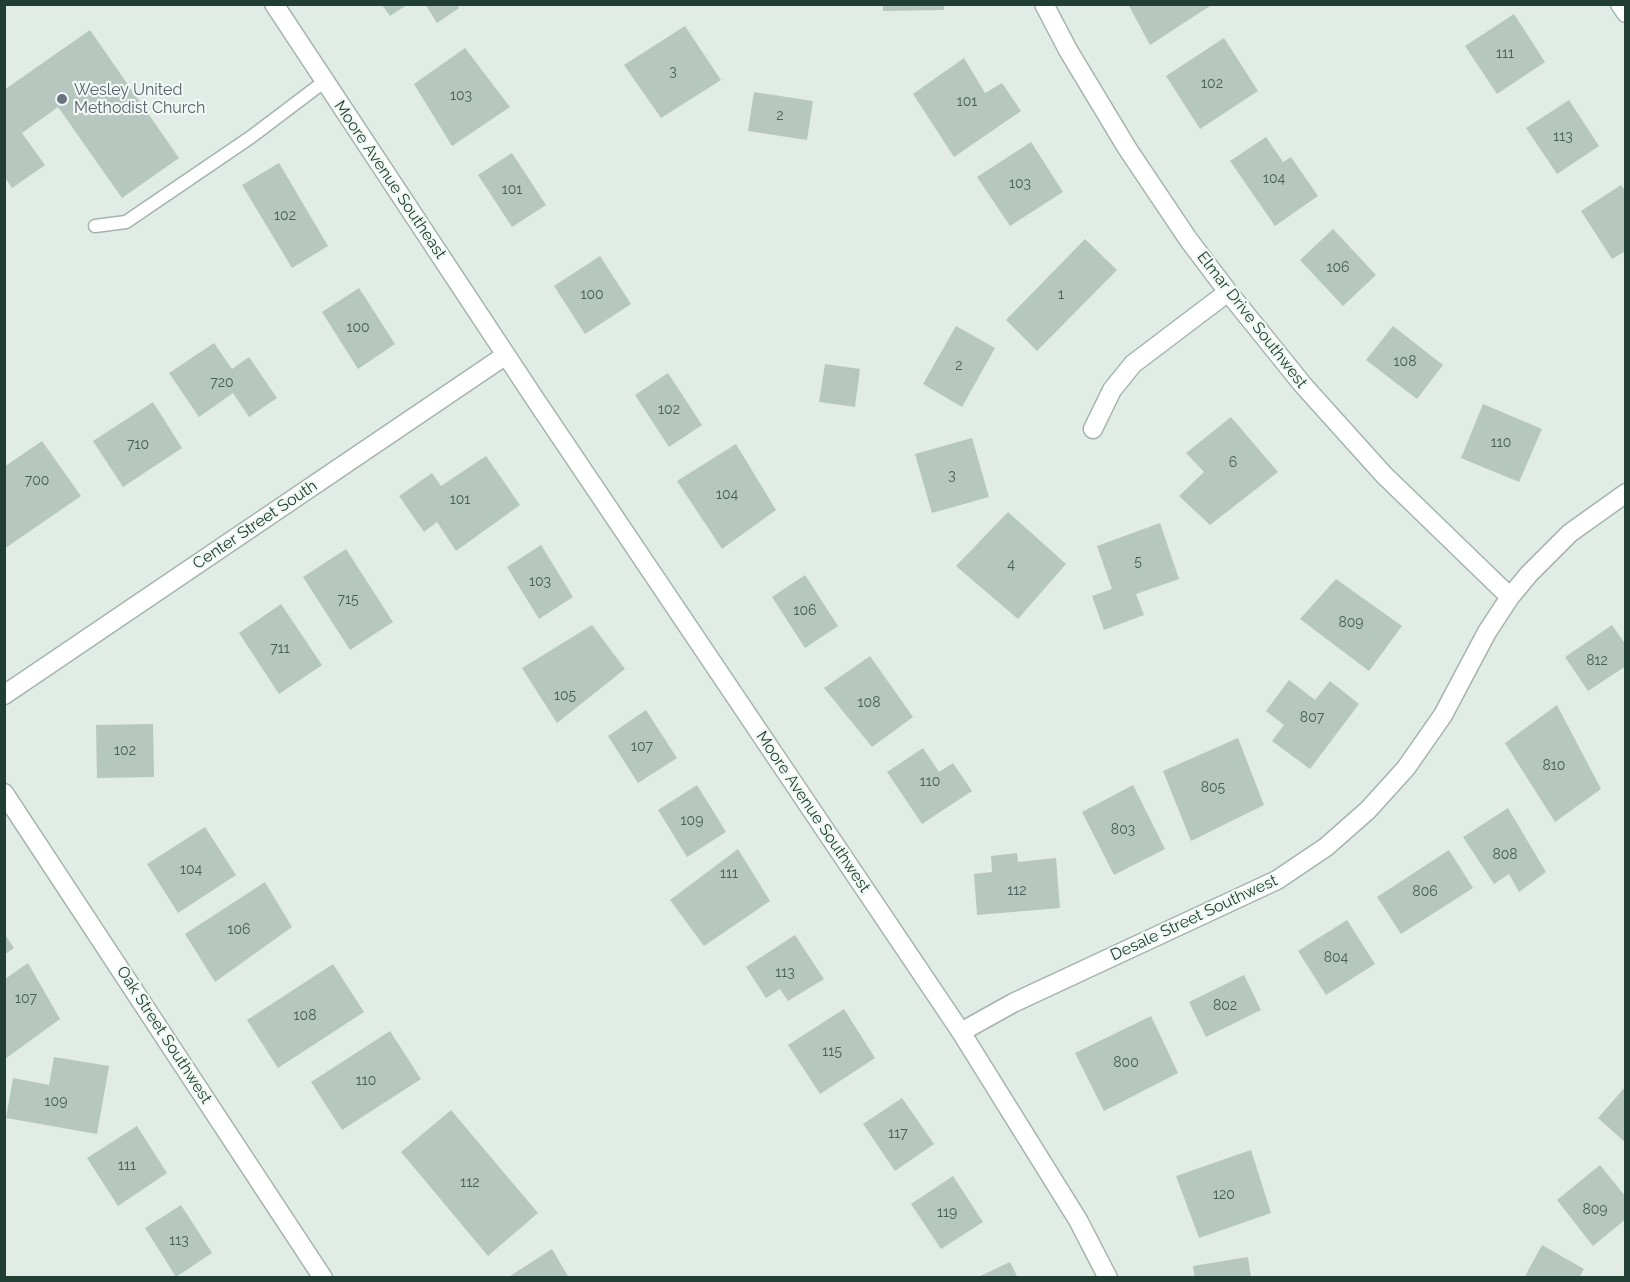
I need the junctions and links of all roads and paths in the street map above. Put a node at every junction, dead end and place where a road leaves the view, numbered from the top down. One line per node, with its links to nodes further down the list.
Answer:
1 (274, 4): 5 (street, Moore Avenue Southeast)
2 (1044, 4): 7 (street, Elmar Drive Southwest)
3 (1620, 4): 4 (street)
4 (1626, 13)
5 (325, 81): 6 (lane); 8 (street, Moore Avenue Southeast)
6 (95, 226)
7 (1228, 292): 9 (street); 11 (street, Elmar Drive Southwest)
8 (506, 355): 12 (street, Center Street South); 14 (street, Moore Avenue Southwest)
9 (1093, 429)
10 (1626, 493): 11 (street, Desale Street Southwest)
11 (1510, 597): 14 (street, Desale Street Southwest)
12 (4, 695)
13 (4, 793): 15 (street, Oak Street Southwest)
14 (961, 1032): 16 (street, Moore Avenue Southwest)
15 (323, 1278)
16 (1108, 1278)

